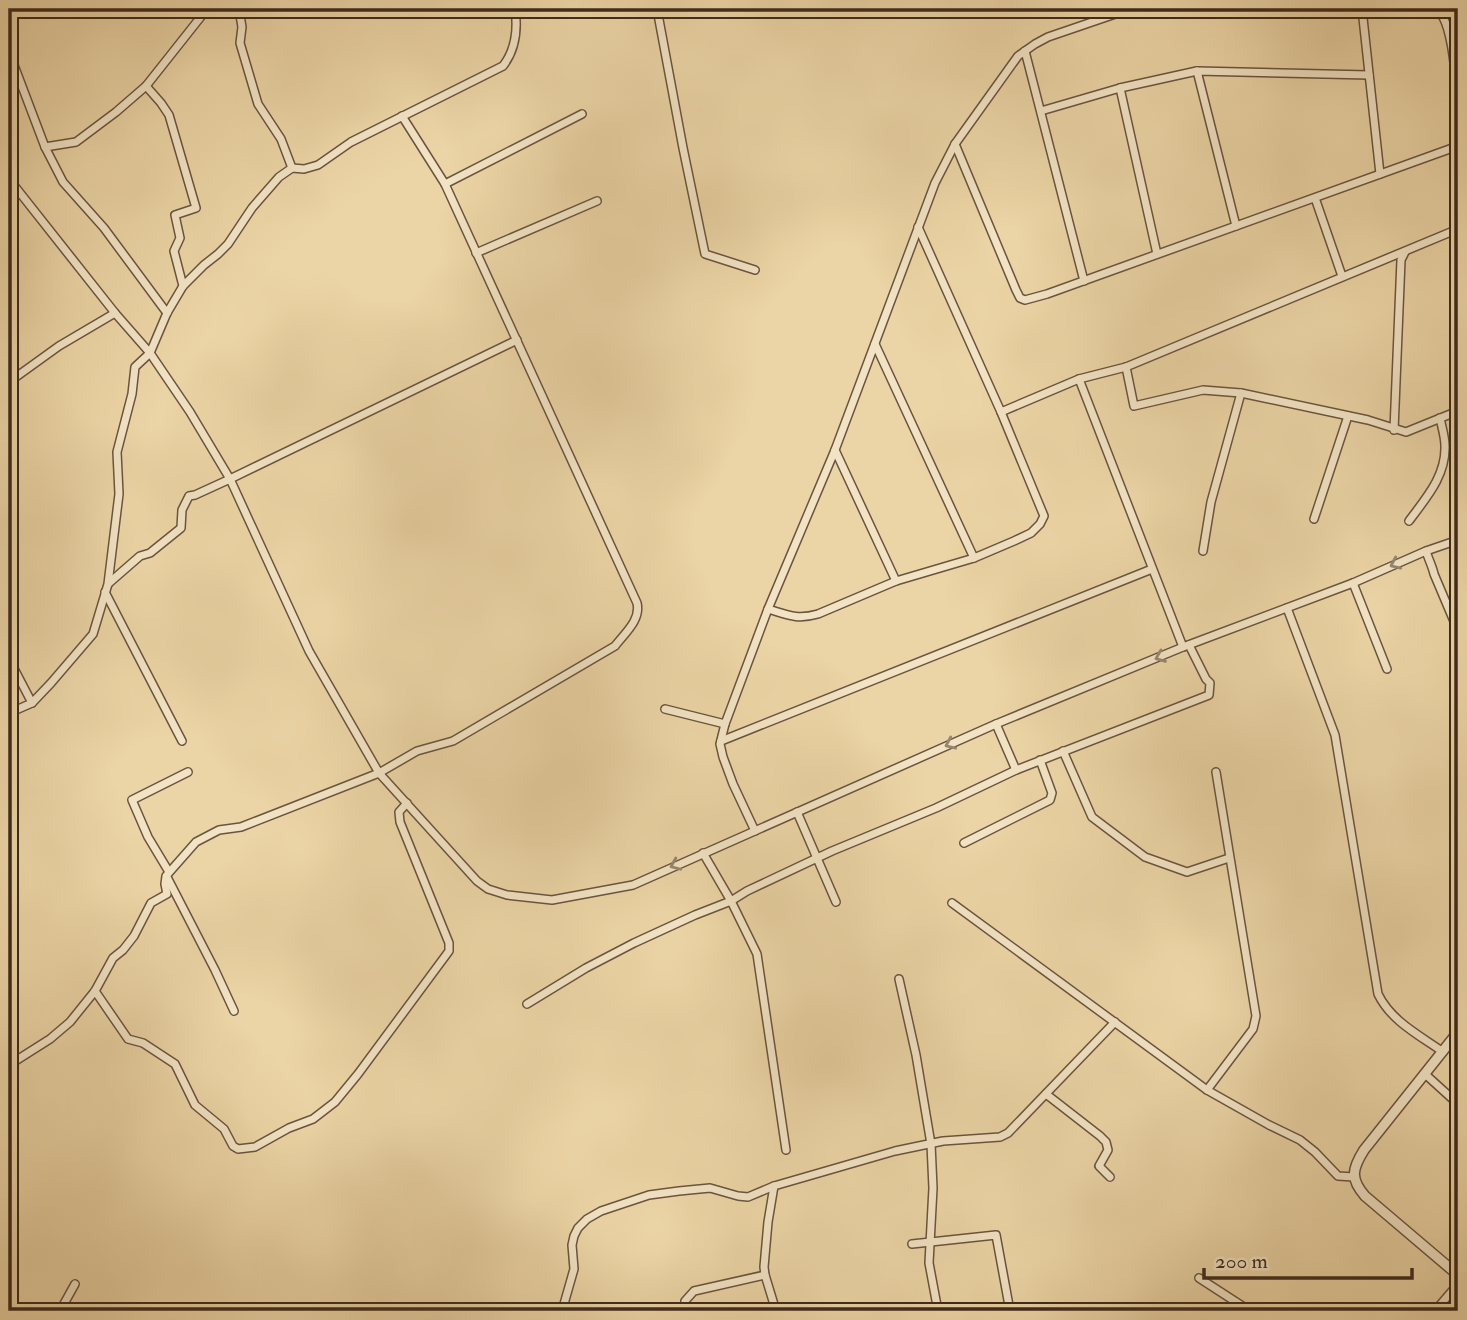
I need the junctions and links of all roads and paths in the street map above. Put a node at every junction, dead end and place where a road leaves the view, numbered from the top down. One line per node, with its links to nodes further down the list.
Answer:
1 (207, 9): 12 (street)
2 (239, 9): 21 (street)
3 (515, 9): 17 (street)
4 (657, 9): 33 (street)
5 (1130, 9): 8 (street)
6 (1362, 9): 11 (street)
7 (1435, 9): 14 (street)
8 (1025, 51): 15 (street); 18 (street)
9 (9, 52): 20 (street)
10 (1197, 71): 11 (street); 13 (street); 28 (street)
11 (1368, 75): 22 (street)
12 (146, 86): 20 (street); 36 (street)
13 (1120, 89): 15 (street); 32 (street)
14 (1458, 97)
15 (1041, 111): 35 (street)
16 (582, 114): 24 (street)
17 (402, 116): 21 (street); 24 (street)
18 (955, 144): 27 (street); 35 (street)
19 (1458, 146): 22 (street)
20 (45, 147): 38 (street)
21 (292, 168): 36 (street)
22 (1380, 174): 25 (street)
23 (9, 179): 37 (street)
24 (445, 184): 31 (street)
25 (1315, 198): 28 (street); 34 (street)
26 (597, 201): 31 (street)
27 (918, 226): 40 (street); 47 (street)
28 (1236, 226): 32 (street)
29 (1458, 229): 30 (street)
30 (1405, 252): 34 (street); 50 (street)
31 (476, 253): 39 (street)
32 (1157, 254): 35 (street)
33 (755, 270)
34 (1342, 276): 42 (street)
35 (1084, 281)
36 (183, 286): 38 (street)
37 (115, 313): 41 (street); 44 (street)
38 (167, 313): 41 (street)
39 (517, 340): 52 (street); 81 (street)
40 (875, 344): 51 (street); 58 (street)
41 (150, 353): 52 (street); 62 (street)
42 (1126, 367): 43 (street); 45 (street)
43 (1079, 379): 47 (street); 59 (street)
44 (9, 382)
45 (1241, 393): 48 (street); 56 (street)
46 (1458, 411): 49 (street)
47 (1001, 412): 58 (street)
48 (1348, 416): 50 (street); 53 (street)
49 (1440, 418): 50 (street); 54 (street)
50 (1394, 430)
51 (835, 450): 60 (street); 64 (street)
52 (230, 479): 62 (street); 81 (street)
53 (1314, 519)
54 (1409, 521)
55 (1458, 540): 57 (street)
56 (1203, 551)
57 (1426, 551): 61 (street, one-way to 61); 65 (street)
58 (974, 558): 60 (street)
59 (1152, 569): 66 (street); 75 (street)
60 (896, 581): 64 (street)
61 (1353, 583): 63 (street); 68 (street)
62 (107, 588): 69 (street); 74 (street)
63 (1287, 608): 66 (street); 99 (street)
64 (768, 609): 72 (street)
65 (1456, 626)
66 (1186, 646): 73 (street, one-way to 73); 76 (street)
67 (9, 659): 69 (street)
68 (1387, 669)
69 (32, 703): 71 (street)
70 (665, 709): 72 (street)
71 (9, 713)
72 (725, 724): 75 (street)
73 (996, 724): 78 (street); 83 (street, one-way to 83)
74 (181, 741)
75 (721, 741): 84 (street)
76 (1063, 751): 77 (street); 88 (street)
77 (1040, 760): 78 (street); 85 (street)
78 (1016, 770): 87 (street)
79 (188, 772): 89 (street)
80 (1216, 772): 88 (street)
81 (379, 773): 82 (street); 89 (street)
82 (407, 803): 86 (street, one-way to 82); 94 (street)
83 (797, 812): 84 (street); 87 (street)
84 (755, 831): 86 (street)
85 (964, 844)
86 (703, 853): 90 (street)
87 (818, 858): 90 (street); 91 (street)
88 (1229, 858): 102 (street)
89 (167, 874): 94 (street); 96 (street)
90 (731, 901): 95 (street); 106 (street)
91 (836, 902)
92 (952, 903): 97 (street)
93 (900, 979): 105 (street)
94 (95, 991): 100 (street)
95 (527, 1004)
96 (234, 1011)
97 (1115, 1023): 102 (street); 103 (street)
98 (1458, 1032): 99 (street)
99 (1443, 1052): 101 (street)
100 (9, 1065)
101 (1425, 1074): 104 (street); 108 (street)
102 (1207, 1090): 108 (street)
103 (1046, 1094): 105 (street); 107 (street)
104 (1458, 1104)
105 (932, 1144): 109 (street); 110 (street)
106 (786, 1150)
107 (1110, 1177)
108 (1354, 1177): 113 (street)
109 (774, 1186): 112 (street); 118 (street)
110 (929, 1242): 111 (street); 121 (street); 122 (street)
111 (912, 1244)
112 (765, 1275): 119 (street); 120 (street)
113 (1458, 1275)
114 (1199, 1278): 123 (street)
115 (75, 1284): 117 (street)
116 (1458, 1284): 124 (street)
117 (60, 1311)
118 (562, 1311)
119 (684, 1311)
120 (776, 1311)
121 (938, 1311)
122 (1010, 1311)
123 (1250, 1311)
124 (1435, 1311)

